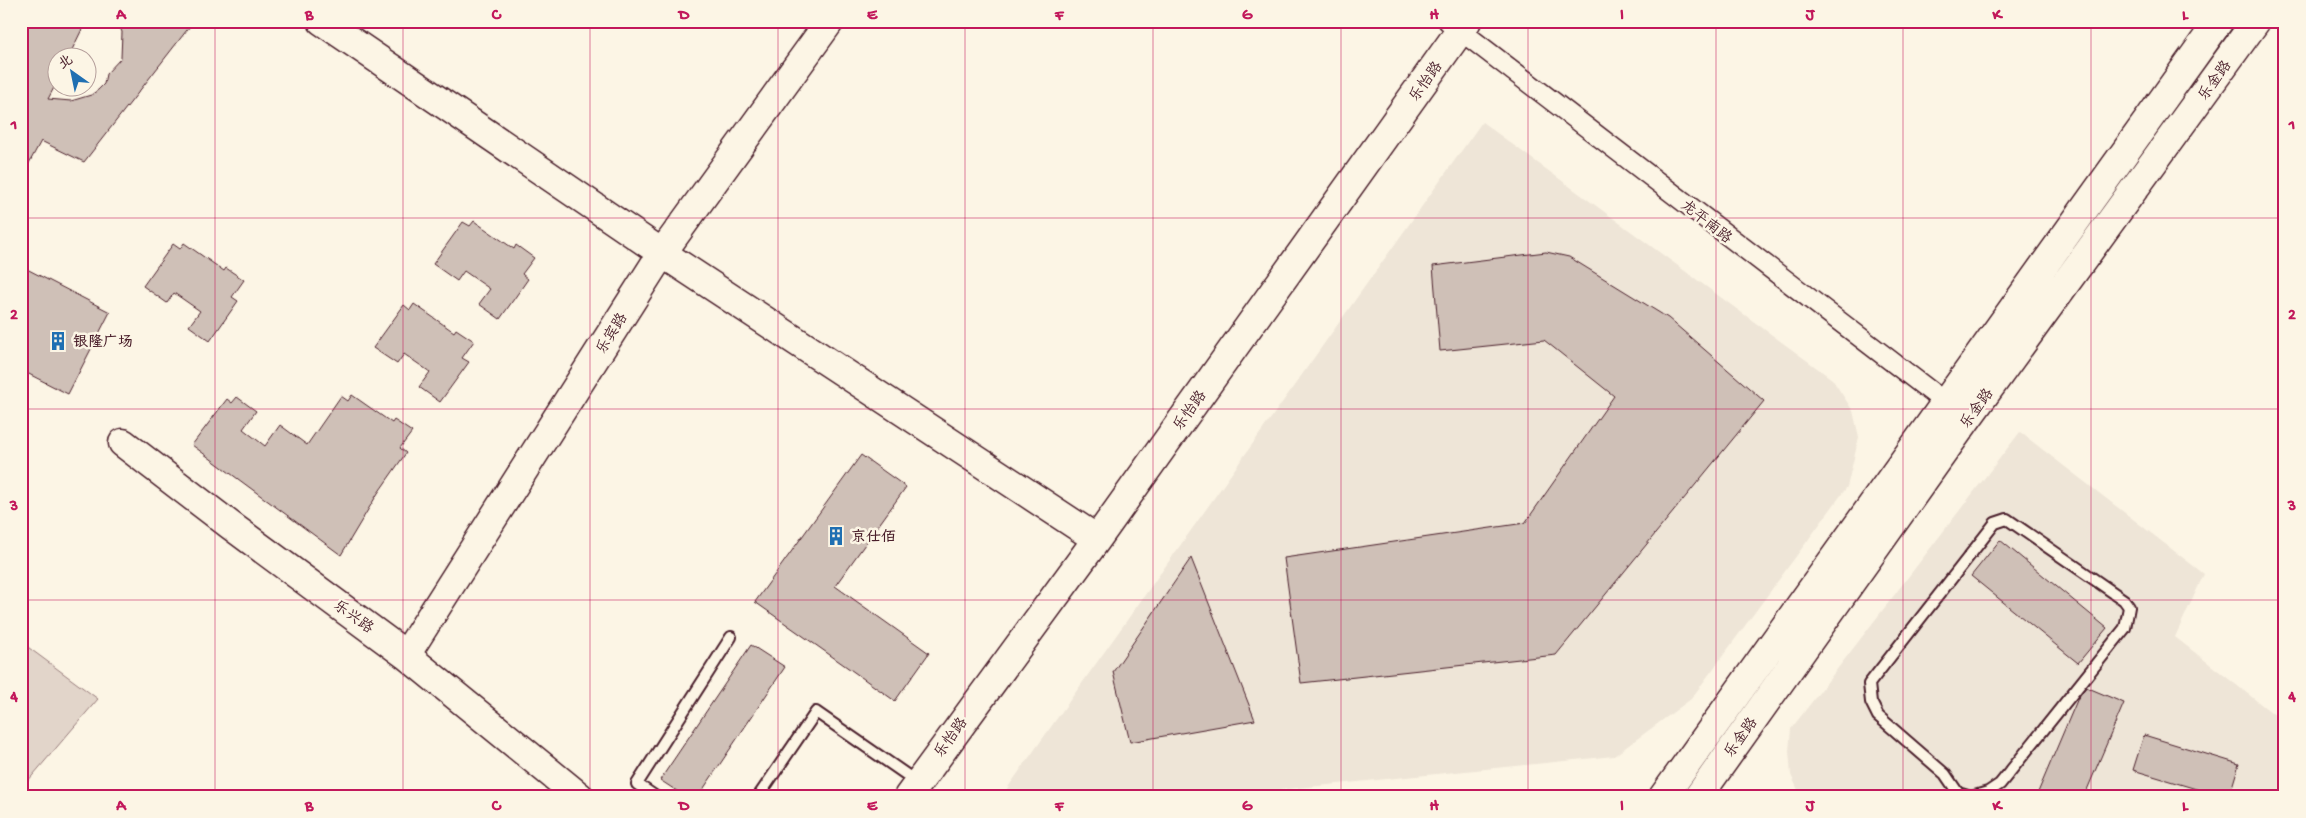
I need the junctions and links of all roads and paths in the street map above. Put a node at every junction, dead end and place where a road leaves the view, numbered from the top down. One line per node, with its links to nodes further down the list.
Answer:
1 (322, 21): 6 (street)
2 (830, 21): 6 (street, 乐宾路)
3 (2219, 21): 7 (street, 乐金路)
4 (2256, 21): 8 (street, 乐金路)
5 (1459, 24): 7 (street, 龙平南路); 10 (street, 乐怡路)
6 (662, 253): 10 (street); 12 (street, 乐宾路)
7 (1945, 403): 8 (street, 龙平南路); 18 (street, 乐金路)
8 (1967, 419): 19 (street, 乐金路)
9 (123, 443): 12 (street, 乐兴路)
10 (1097, 539): 13 (street, 乐怡路)
11 (731, 637): 16 (lane)
12 (406, 654): 15 (street, 乐兴路)
13 (918, 786): 17 (lane)
14 (1957, 795): 14 (lane)
15 (580, 797)
16 (656, 797)
17 (758, 797)
18 (1663, 797)
19 (1698, 797)

